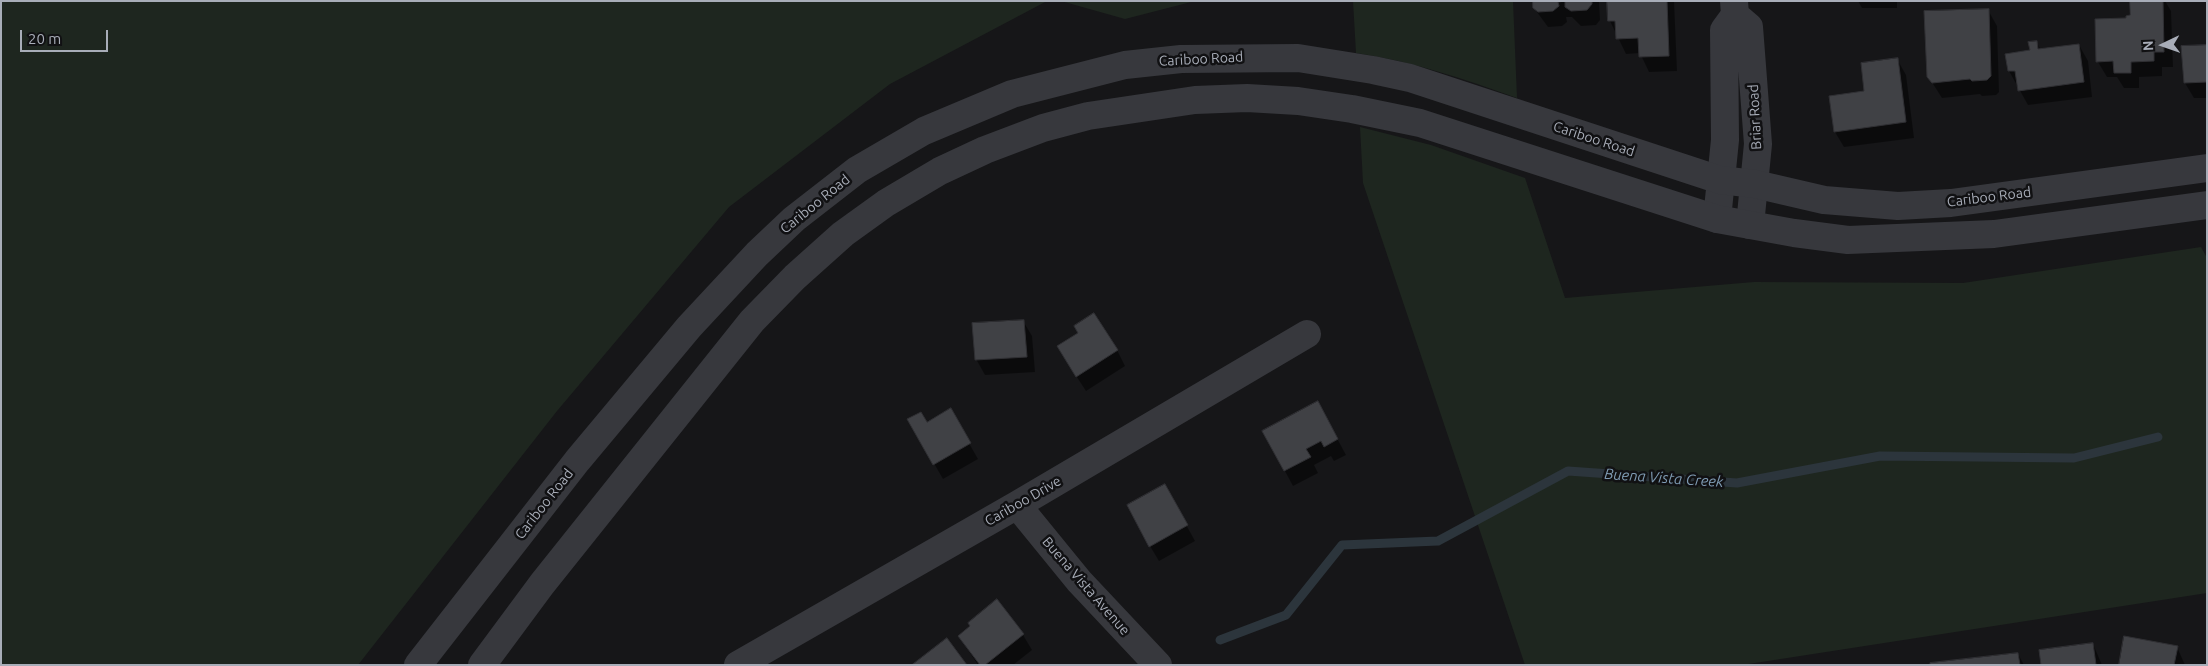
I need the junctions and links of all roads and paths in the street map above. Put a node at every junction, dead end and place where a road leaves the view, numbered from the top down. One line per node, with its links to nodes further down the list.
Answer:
1 (1735, 8): 3 (street, Briar Road); 4 (street, Briar Road)
2 (2207, 168): 4 (street, Cariboo Road)
3 (1720, 180): 4 (street, Cariboo Road); 6 (street, Briar Road); 10 (street, Cariboo Road)
4 (1755, 184): 7 (street, Briar Road)
5 (2207, 205): 7 (street)
6 (1717, 219): 7 (street); 11 (street)
7 (1750, 225)
8 (1306, 334): 9 (street, Cariboo Drive)
9 (1017, 505): 12 (street, Cariboo Drive); 13 (street, Buena Vista Avenue)
10 (418, 665)
11 (482, 665)
12 (738, 665)
13 (1158, 665)

